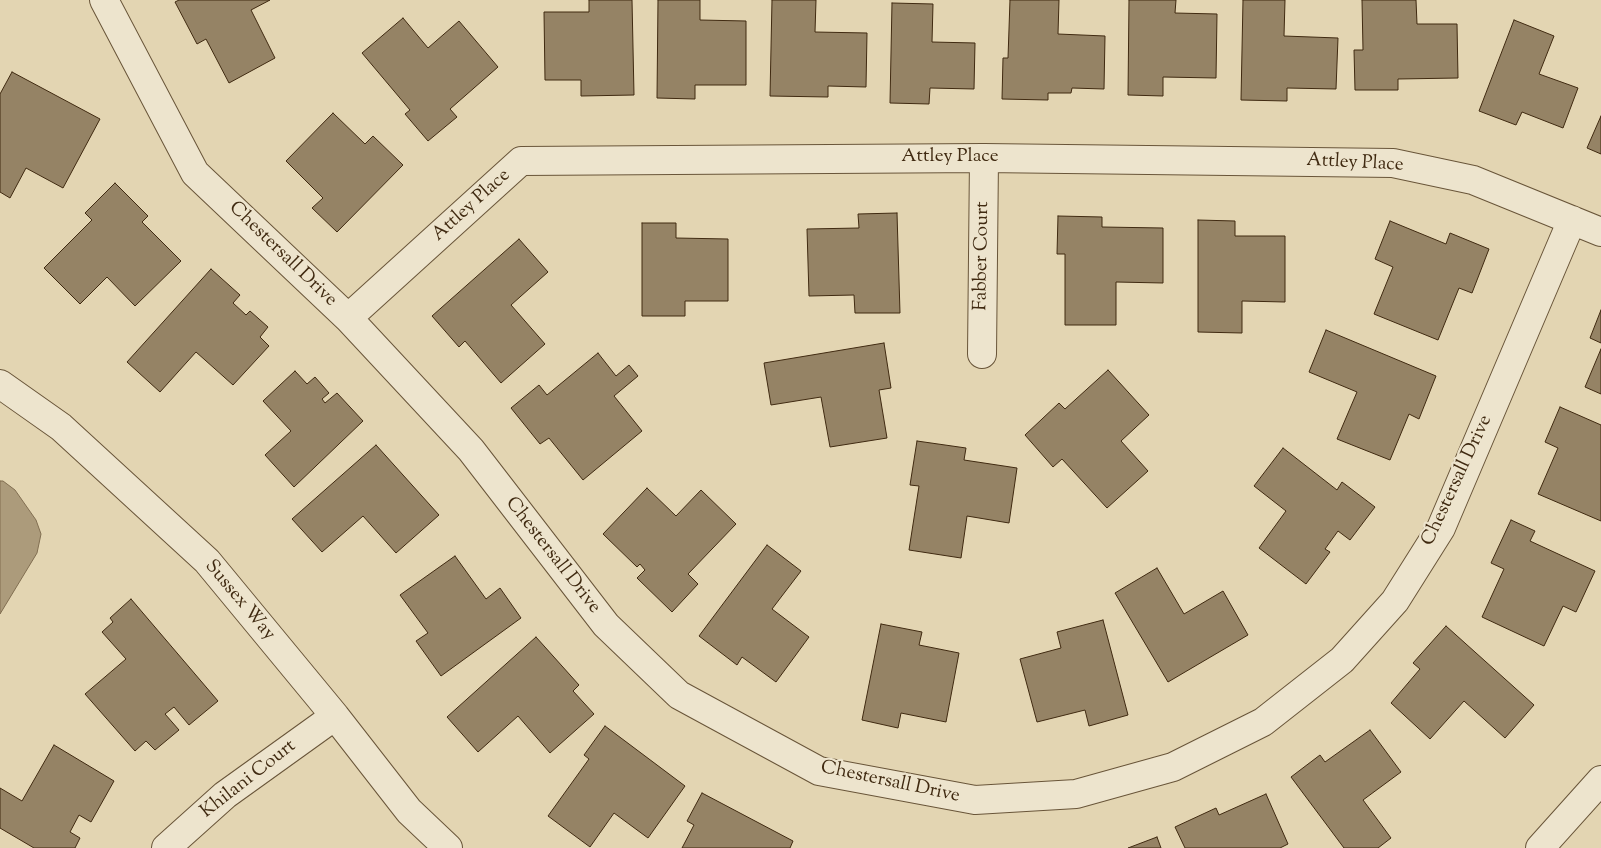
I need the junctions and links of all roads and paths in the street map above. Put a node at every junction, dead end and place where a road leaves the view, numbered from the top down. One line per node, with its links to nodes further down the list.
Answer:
1 (104, 0): 5 (street, Chestersall Drive)
2 (984, 158): 3 (street, Attley Place); 5 (street, Attley Place); 6 (street, Fabber Court)
3 (1572, 220): 4 (street, Attley Place); 5 (street, Chestersall Drive)
4 (1601, 232)
5 (348, 318)
6 (982, 354)
7 (0, 384): 8 (street, Sussex Way)
8 (335, 716): 10 (street, Khilani Court); 11 (street, Sussex Way)
9 (1601, 780): 12 (street)
10 (166, 848)
11 (448, 848)
12 (1540, 848)

